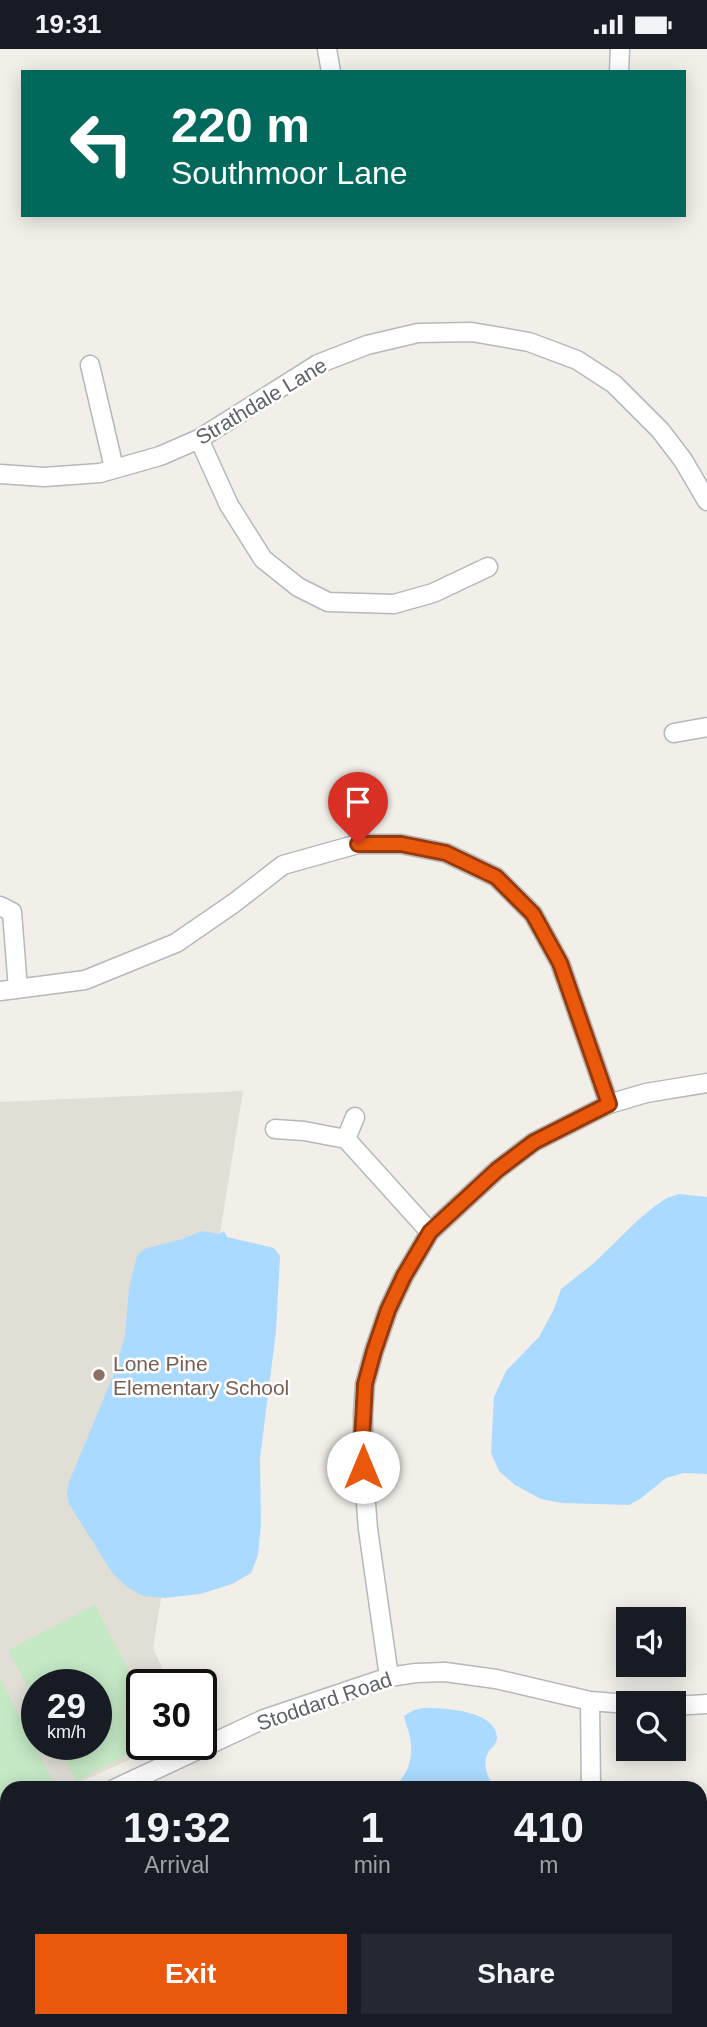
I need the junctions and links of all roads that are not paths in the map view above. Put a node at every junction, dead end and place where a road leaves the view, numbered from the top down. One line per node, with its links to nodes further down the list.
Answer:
1 (327, 49): 3 (street)
2 (620, 49): 4 (street)
3 (331, 70)
4 (619, 70)
5 (90, 365): 7 (street)
6 (199, 439): 7 (street, Strathdale Lane); 9 (street, Strathdale Lane); 10 (street)
7 (114, 468): 8 (street, Strathdale Lane)
8 (0, 474)
9 (706, 497)
10 (488, 567)
11 (707, 727): 12 (street)
12 (674, 733)
13 (0, 906): 14 (street)
14 (9, 990): 16 (street)
15 (707, 1083): 16 (street)
16 (609, 1104): 20 (street)
17 (355, 1117): 19 (street)
18 (275, 1129): 19 (street)
19 (346, 1139): 20 (street)
20 (430, 1232): 21 (street)
21 (389, 1677): 22 (street, Stoddard Road); 26 (street, Stoddard Road)
22 (590, 1701): 23 (street, Stoddard Road); 27 (street)
23 (616, 1703)
24 (707, 1704): 25 (street)
25 (686, 1705)
26 (131, 1781)
27 (591, 1781)

